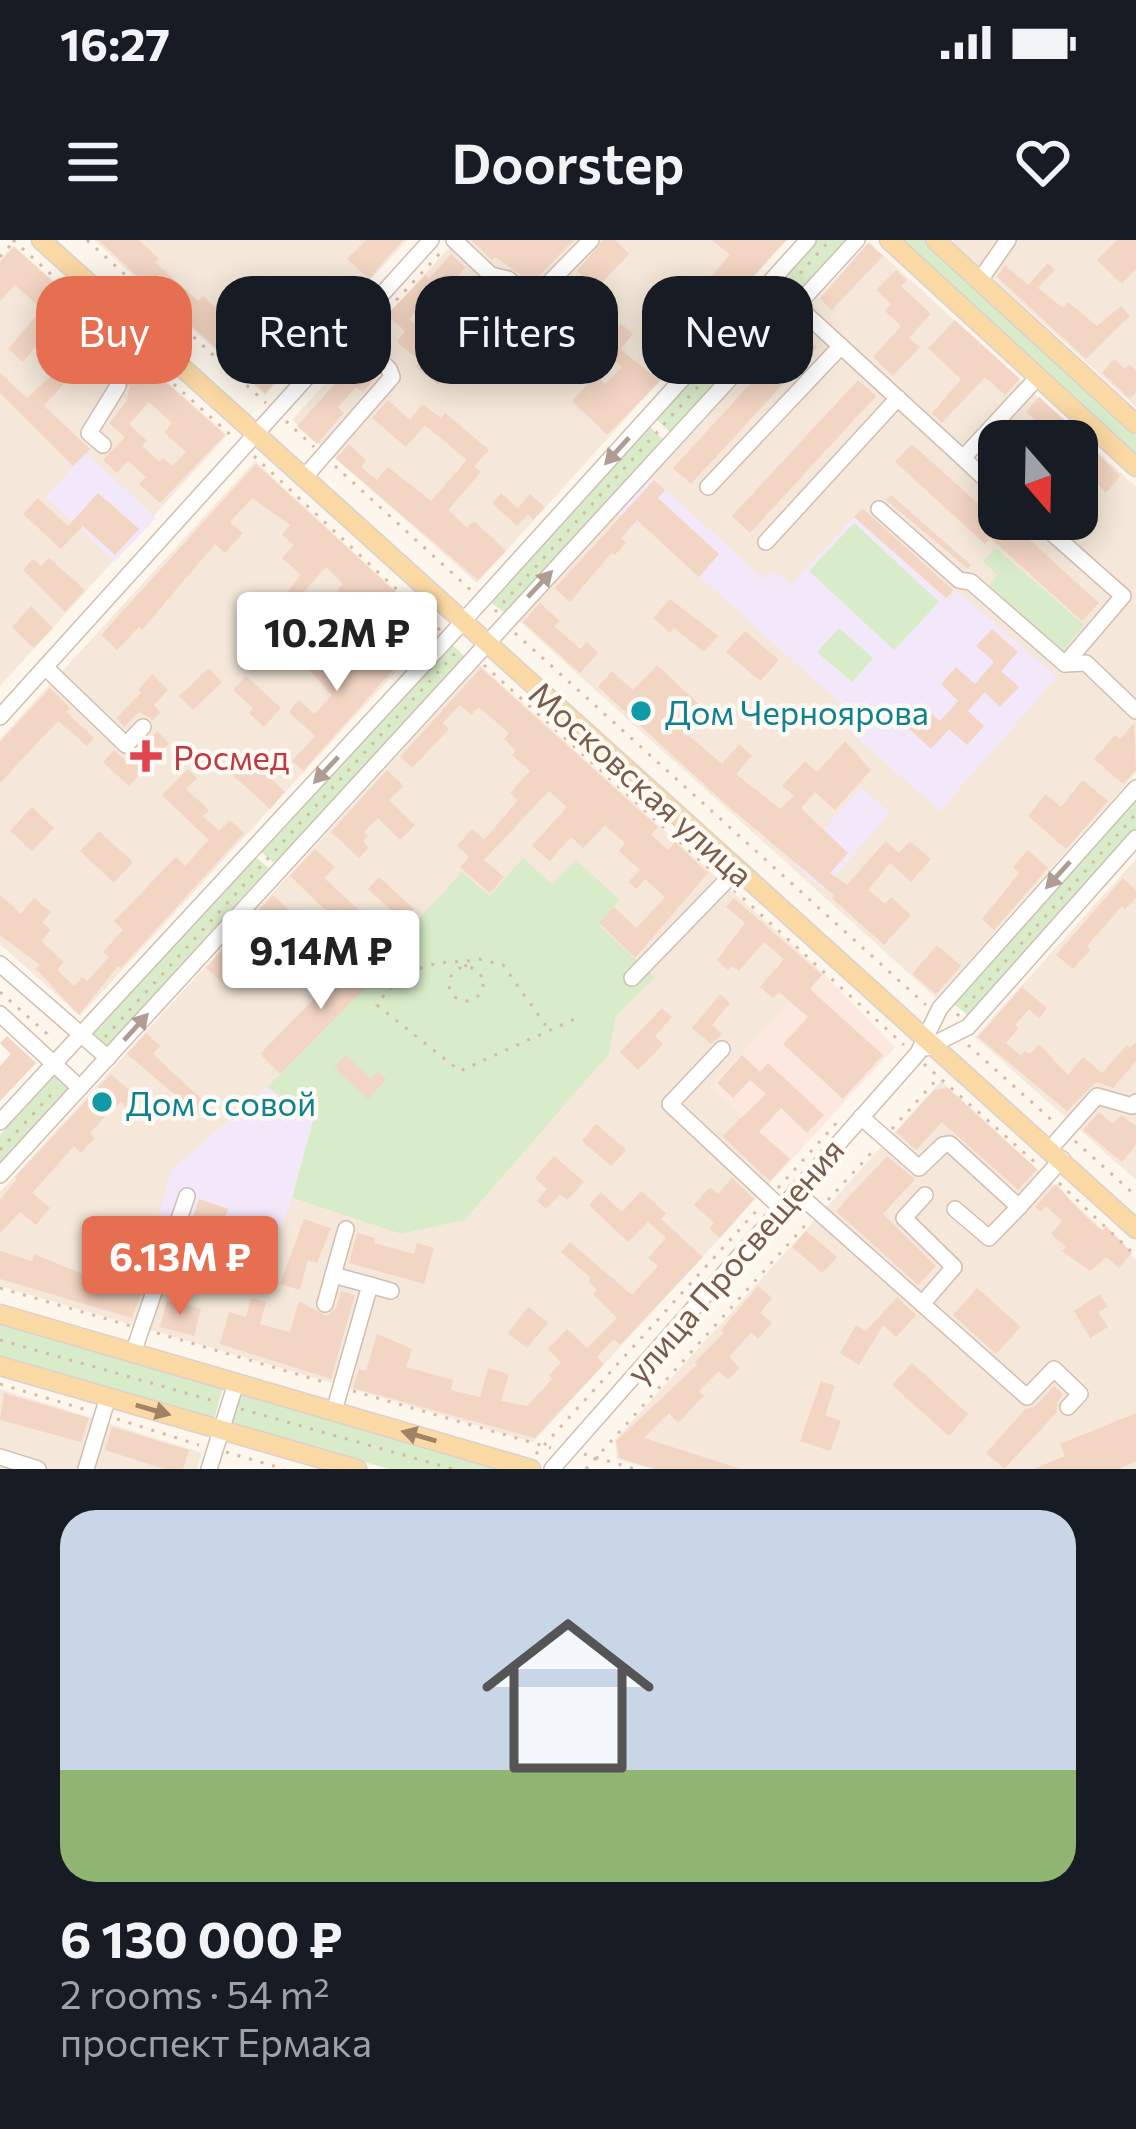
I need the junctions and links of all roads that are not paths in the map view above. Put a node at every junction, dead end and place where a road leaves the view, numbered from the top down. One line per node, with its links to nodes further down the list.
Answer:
1 (41, 240): 11 (main road, Московская улица)
2 (52, 240): 26 (main road, Московская улица)
3 (431, 240): 13 (street)
4 (454, 240): 5 (street)
5 (591, 240)
6 (808, 240): 25 (street)
7 (857, 240): 14 (street)
8 (889, 240): 18 (main road)
9 (935, 240): 12 (main road)
10 (1008, 240): 12 (street)
11 (81, 276)
12 (980, 280): 24 (main road)
13 (391, 284)
14 (813, 288)
15 (813, 321): 16 (street)
16 (841, 346): 23 (street); 32 (street)
17 (192, 374): 26 (main road, Московская улица)
18 (1038, 377): 28 (street); 29 (main road)
19 (300, 384): 26 (street)
20 (386, 384): 30 (street)
21 (710, 384): 25 (street)
22 (118, 386): 27 (street)
23 (898, 398): 28 (street); 35 (street)
24 (1136, 424)
25 (661, 428): 36 (street, one-way to 36); 37 (street, one-way to 25)
26 (258, 430): 30 (main road, Московская улица); 36 (main road, Московская улица); 39 (street)
27 (103, 445)
28 (963, 458): 31 (street)
29 (1136, 466)
30 (308, 472): 36 (main road, Московская улица)
31 (978, 472)
32 (708, 487)
33 (879, 509): 38 (street)
34 (1060, 540): 38 (street)
35 (766, 542)
36 (465, 618): 37 (main road, Московская улица); 45 (street, one-way to 45)
37 (495, 638): 45 (street); 51 (main road, Московская улица)
38 (1064, 664): 40 (street)
39 (45, 667): 41 (street); 42 (street)
40 (1136, 711)
41 (0, 716)
42 (143, 727)
43 (1136, 788): 51 (street, улица Просвещения, one-way to 51)
44 (1136, 838): 51 (street, улица Просвещения)
45 (265, 860): 50 (street); 53 (street, one-way to 45)
46 (725, 882): 48 (street)
47 (0, 964): 50 (street)
48 (632, 978)
49 (0, 1014): 54 (street)
50 (80, 1034): 53 (street); 54 (street)
51 (942, 1041): 57 (street, улица Просвещения); 59 (main road, Московская улица); 59 (main road, Московская улица)
52 (722, 1049): 64 (street)
53 (101, 1053): 55 (street)
54 (53, 1063): 55 (street); 58 (street)
55 (74, 1082): 60 (street)
56 (1136, 1102): 59 (street)
57 (853, 1115): 61 (street, улица Просвещения); 65 (street)
58 (0, 1122)
59 (1058, 1151): 65 (street); 67 (main road, Московская улица); 69 (main road, Московская улица)
60 (0, 1175)
61 (795, 1192): 64 (street, улица Просвещения); 74 (street)
62 (925, 1195): 74 (street)
63 (187, 1196): 76 (street)
64 (776, 1202): 89 (street, улица Просвещения)
65 (1018, 1207): 66 (street)
66 (955, 1209)
67 (1136, 1211)
68 (346, 1229): 70 (street)
69 (1136, 1229)
70 (334, 1274): 71 (street); 73 (street)
71 (370, 1285): 72 (street); 81 (street)
72 (391, 1291)
73 (325, 1304)
74 (922, 1304): 80 (street)
75 (0, 1314): 76 (main road)
76 (133, 1353): 78 (main road)
77 (0, 1366): 79 (main road)
78 (236, 1383): 81 (main road); 82 (street)
79 (105, 1406): 82 (main road, one-way to 82); 85 (street)
80 (1068, 1407)
81 (334, 1412): 88 (main road, one-way to 81)
82 (217, 1439): 86 (street); 87 (main road)
83 (0, 1457): 84 (street)
84 (38, 1469)
85 (86, 1469)
86 (209, 1469)
87 (357, 1469)
88 (532, 1469)
89 (552, 1469)

